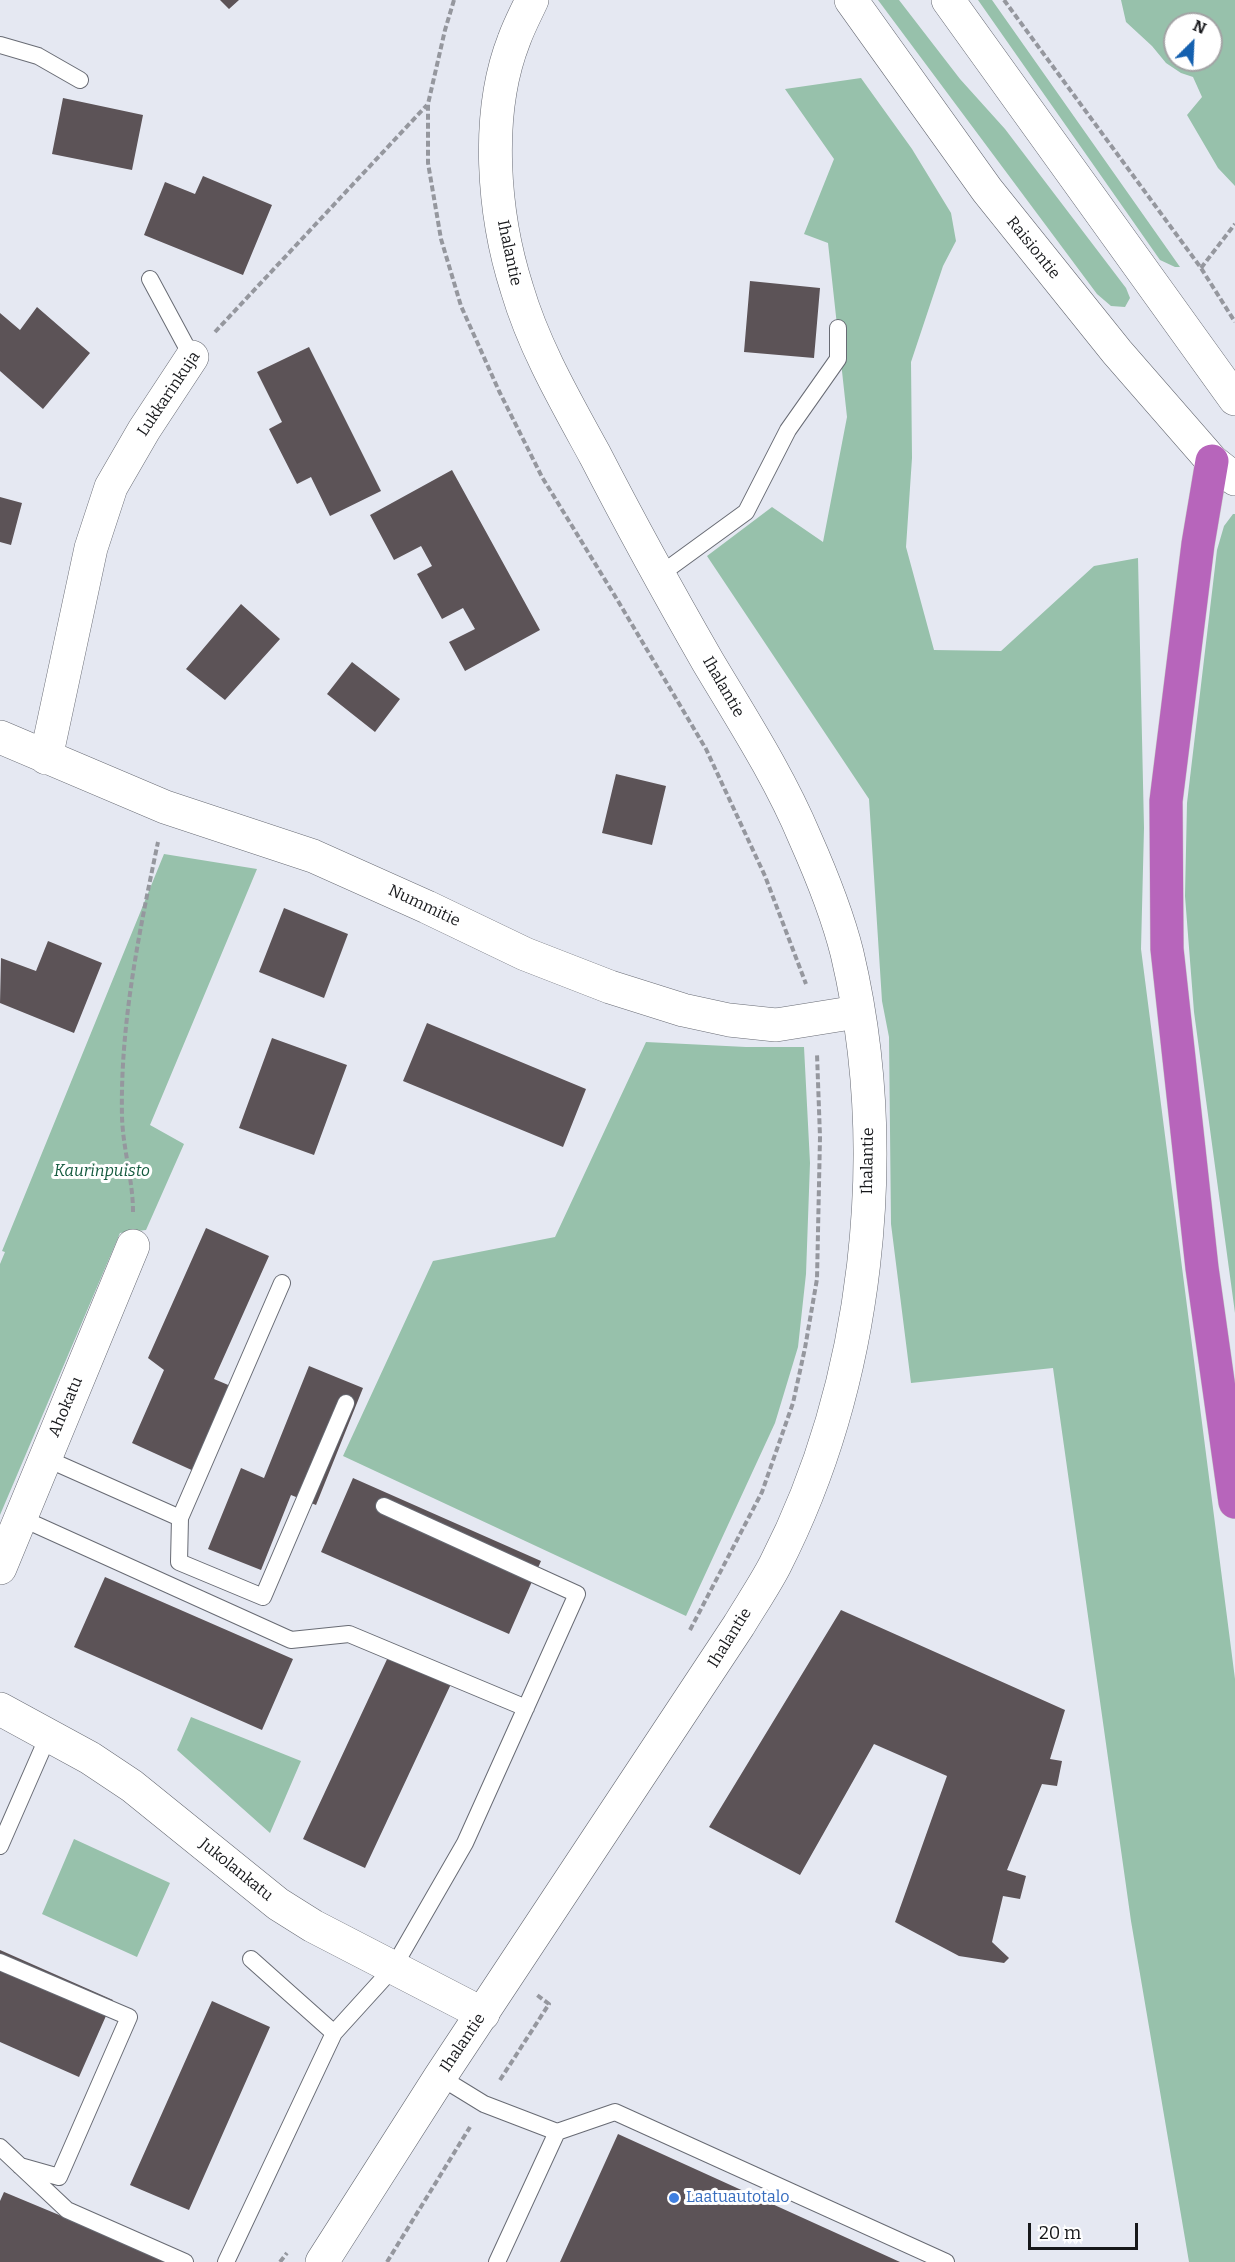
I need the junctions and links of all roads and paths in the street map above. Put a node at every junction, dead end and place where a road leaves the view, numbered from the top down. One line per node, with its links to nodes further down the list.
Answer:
1 (454, 0): 8 (path)
2 (532, 0): 17 (street, Ihalantie)
3 (851, 0): 16 (street, Raisiontie)
4 (948, 0): 15 (street)
5 (1004, 0): 10 (path)
6 (0, 45): 7 (lane)
7 (80, 80)
8 (428, 104): 14 (path, Lukkarinkuja); 22 (path)
9 (1235, 224): 10 (path)
10 (1201, 268): 12 (path)
11 (150, 279): 14 (lane)
12 (1235, 322)
13 (838, 328): 17 (lane)
14 (192, 357): 19 (street, Lukkarinkuja)
15 (1235, 399)
16 (1223, 470): 27 (highway)
17 (658, 576): 21 (street, Ihalantie)
18 (0, 737): 19 (street, Nummitie)
19 (46, 758): 20 (street, Nummitie)
20 (165, 807): 22 (street, Nummitie); 23 (path)
21 (857, 1012): 22 (street, Nummitie); 40 (street, Ihalantie)
22 (813, 1019): 32 (path)
23 (133, 1246): 26 (street, Ahokatu)
24 (282, 1283): 30 (lane)
25 (346, 1403): 30 (lane)
26 (45, 1458): 29 (street, Ahokatu); 30 (lane)
27 (1235, 1502)
28 (384, 1506): 33 (lane)
29 (21, 1518): 31 (street, Ahokatu); 33 (lane)
30 (180, 1518)
31 (0, 1568)
32 (685, 1640)
33 (526, 1708): 39 (lane)
34 (0, 1709): 35 (street, Jukolankatu)
35 (49, 1734): 36 (lane); 39 (street, Jukolankatu)
36 (0, 1846)
37 (251, 1959): 41 (lane)
38 (0, 1962): 45 (lane)
39 (393, 1968): 40 (street, Jukolankatu); 41 (lane)
40 (483, 2014): 42 (street, Ihalantie)
41 (334, 2033): 48 (lane)
42 (440, 2077): 43 (lane); 50 (street, Ihalantie)
43 (557, 2132): 51 (lane); 52 (lane)
44 (0, 2147): 45 (lane)
45 (20, 2166): 47 (lane)
46 (287, 2252): 49 (path)
47 (185, 2262)
48 (226, 2262)
49 (280, 2262)
50 (322, 2262)
51 (497, 2262)
52 (946, 2262)

